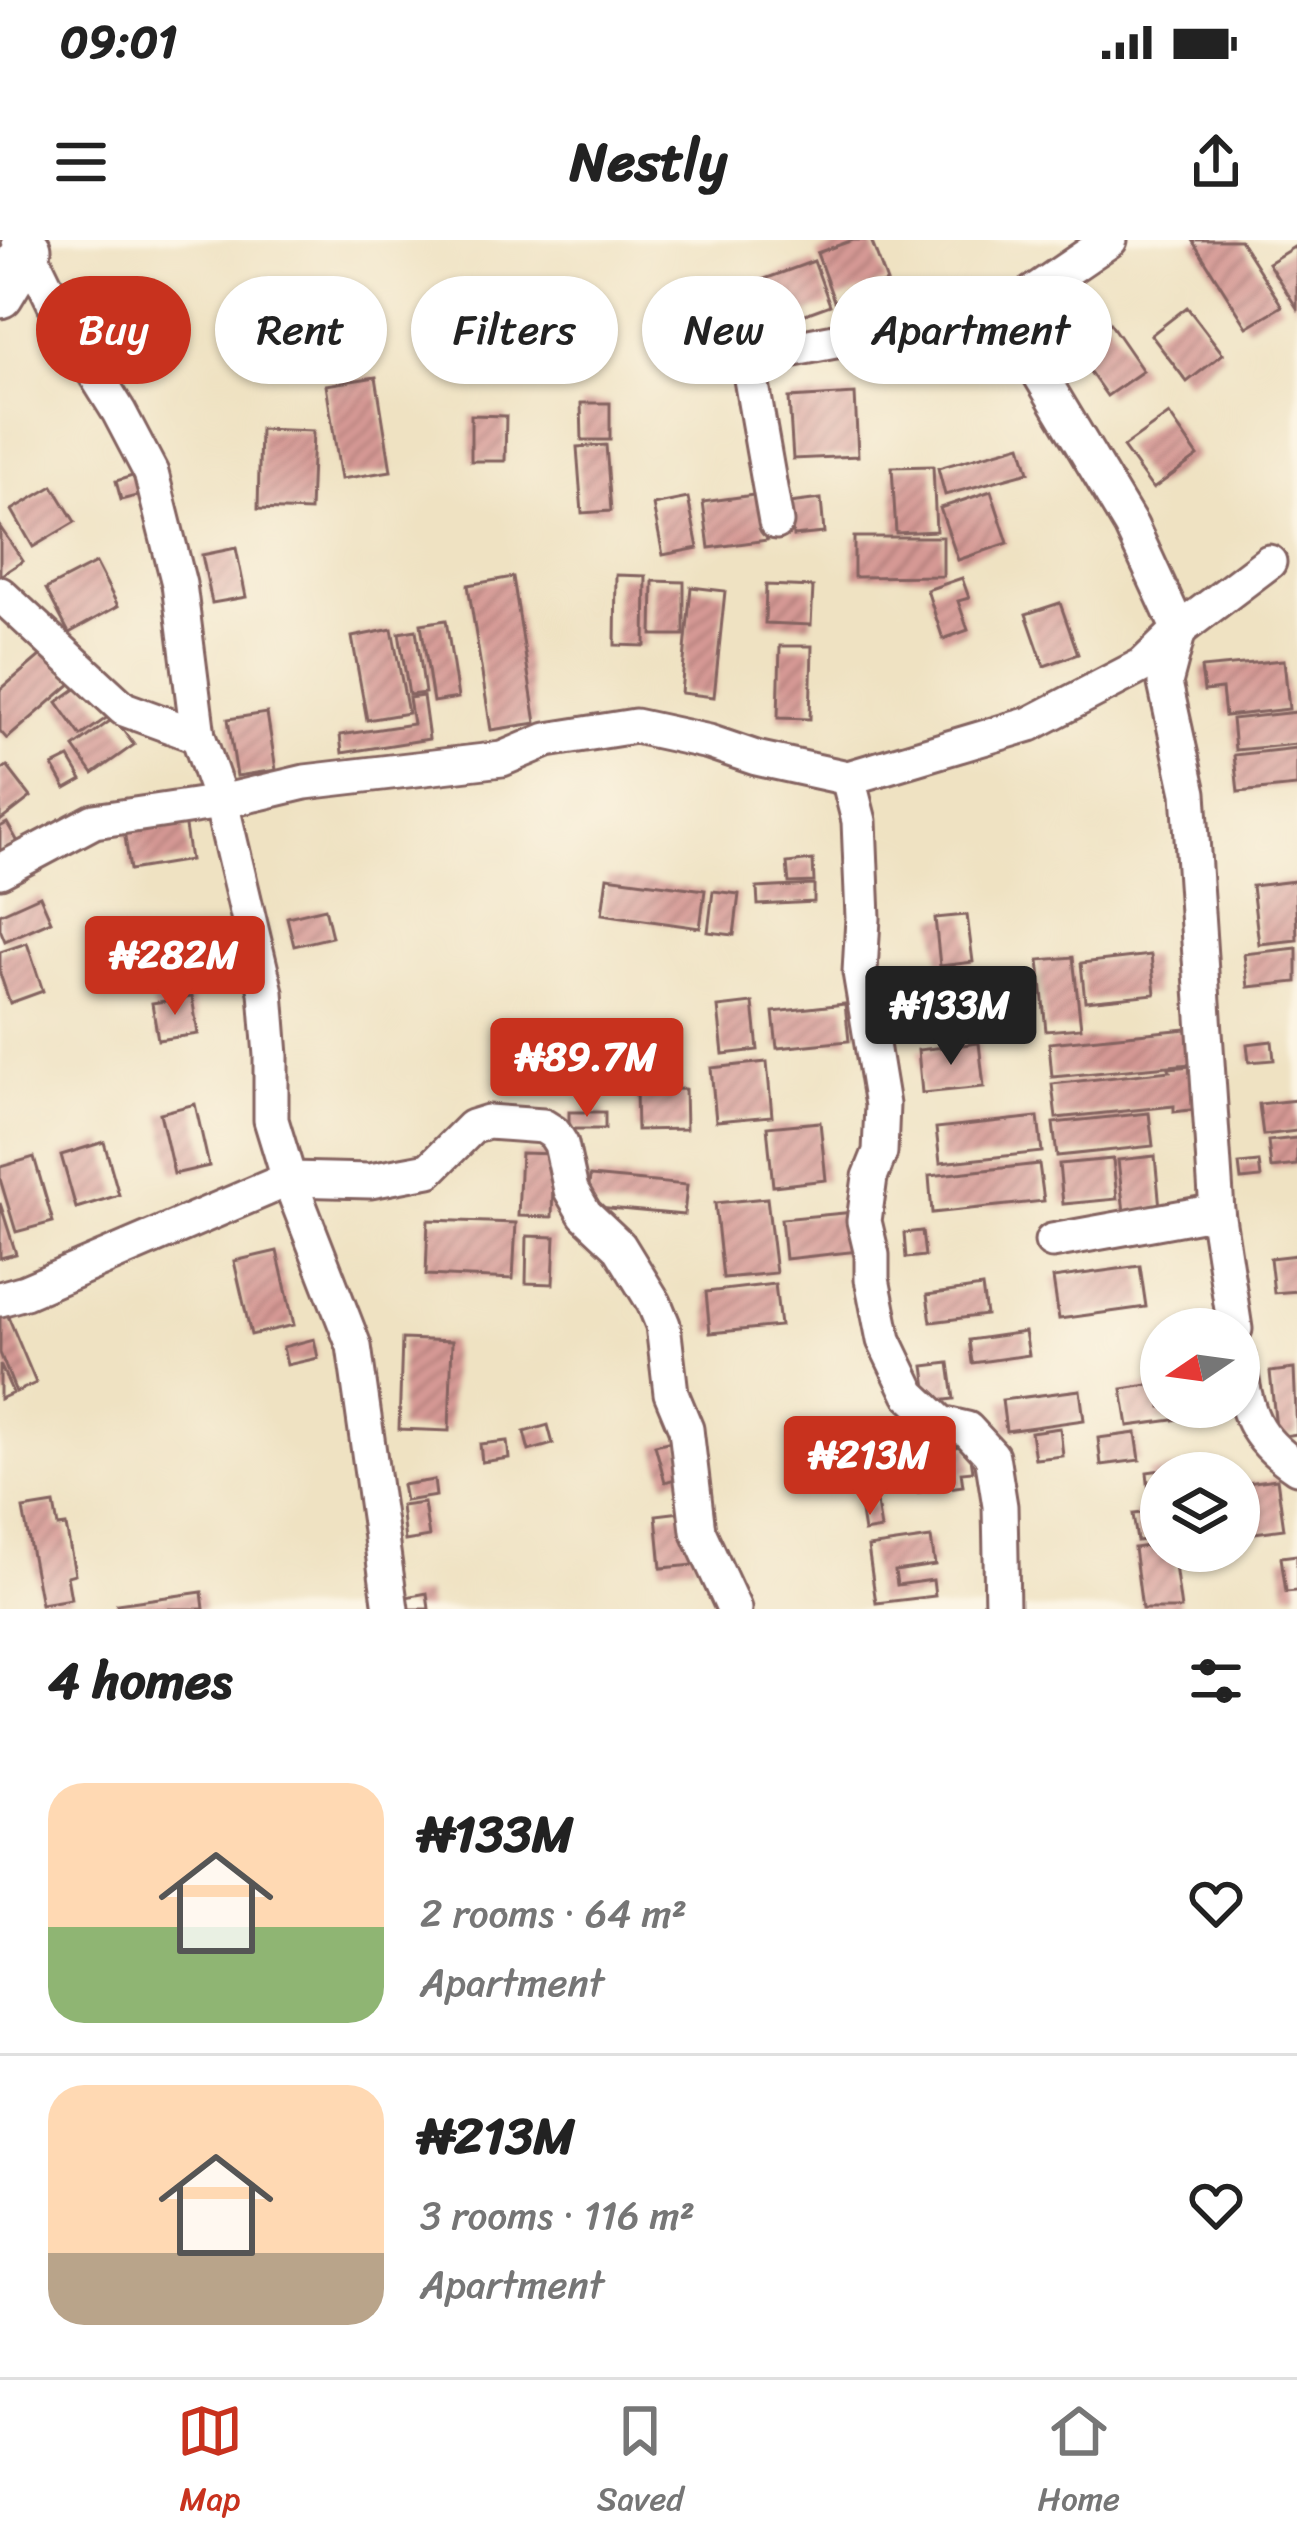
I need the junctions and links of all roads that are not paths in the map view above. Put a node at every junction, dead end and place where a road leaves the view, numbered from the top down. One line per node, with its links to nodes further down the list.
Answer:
1 (1110, 240): 3 (street)
2 (27, 243): 4 (street); 11 (street)
3 (1058, 276)
4 (0, 295)
5 (830, 341): 7 (street)
6 (1046, 384): 10 (street)
7 (776, 521)
8 (1269, 562): 10 (street)
9 (0, 594): 11 (street)
10 (1179, 630): 12 (street); 16 (street)
11 (198, 736): 13 (street)
12 (848, 778): 13 (street); 24 (street)
13 (221, 802): 14 (street); 15 (street)
14 (0, 872)
15 (289, 1179): 18 (street); 22 (street); 23 (street)
16 (1217, 1211): 17 (street); 19 (street)
17 (1052, 1241)
18 (0, 1299)
19 (1232, 1308)
20 (1256, 1428): 21 (street)
21 (1297, 1467)
22 (392, 1609)
23 (734, 1609)
24 (1002, 1609)

